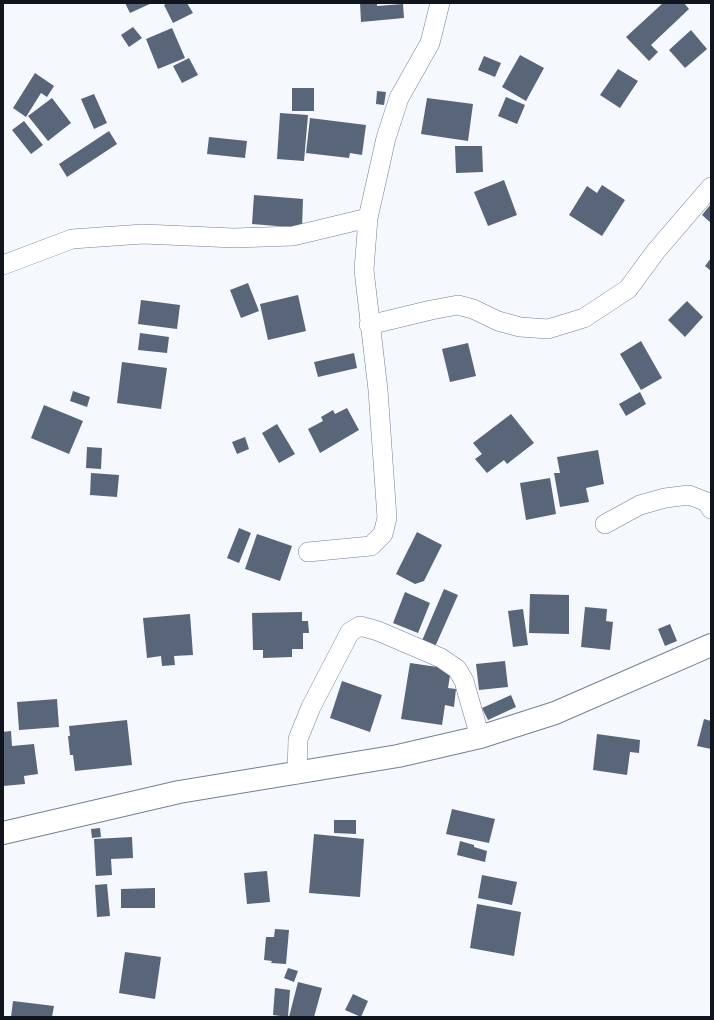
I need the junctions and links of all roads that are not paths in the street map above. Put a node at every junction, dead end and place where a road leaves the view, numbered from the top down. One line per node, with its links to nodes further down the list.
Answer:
1 (440, 3): 3 (street)
2 (711, 187): 5 (street)
3 (368, 218): 4 (street); 5 (street)
4 (3, 265)
5 (369, 325): 8 (street)
6 (711, 509): 7 (street)
7 (605, 524)
8 (308, 552)
9 (711, 645): 10 (main road)
10 (480, 737): 11 (main road); 11 (street)
11 (297, 774): 12 (main road)
12 (3, 833)

